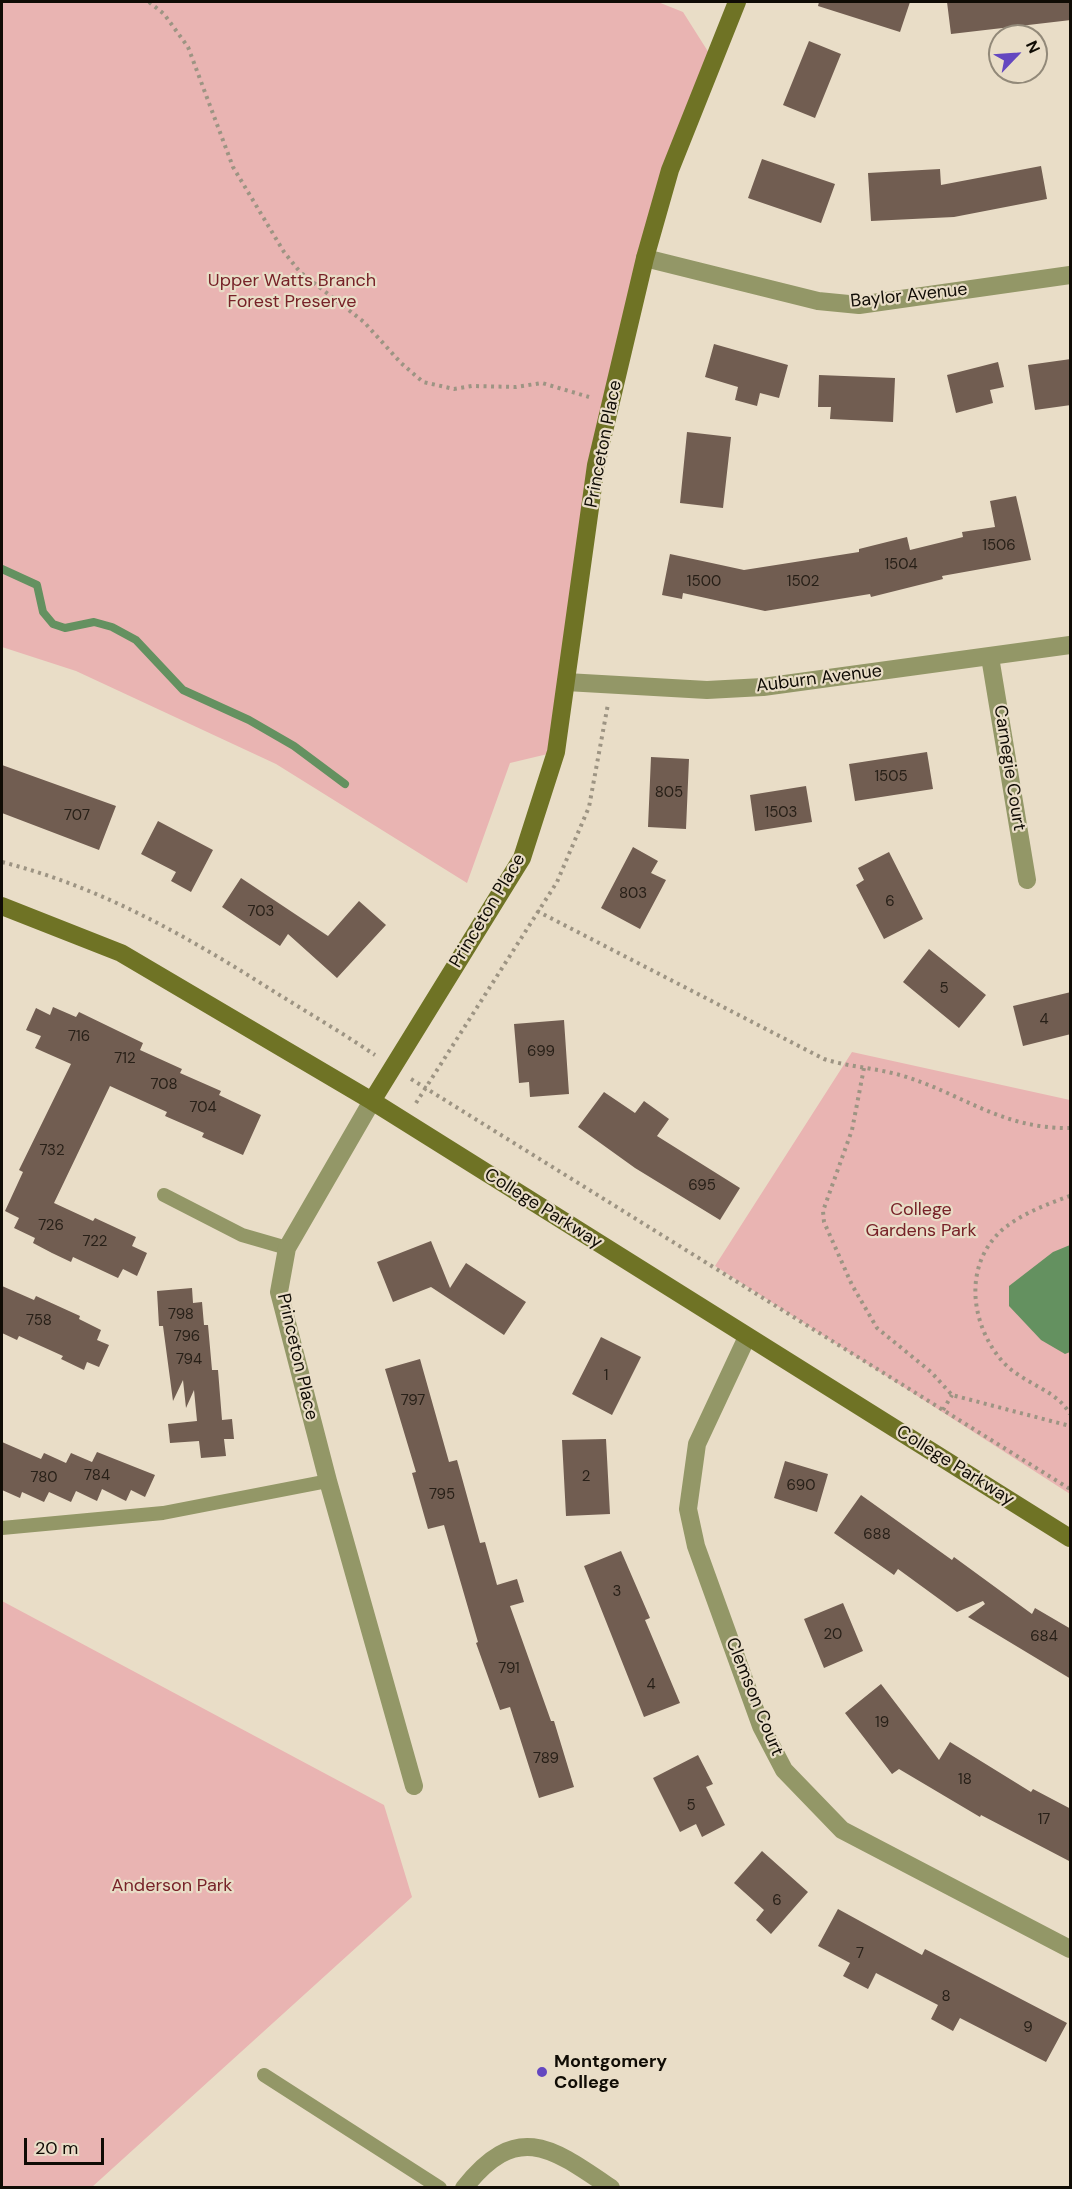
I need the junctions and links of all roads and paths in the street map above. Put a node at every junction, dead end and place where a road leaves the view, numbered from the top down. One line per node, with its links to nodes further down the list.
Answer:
1 (150, 2): 5 (path)
2 (737, 2): 3 (street, Princeton Place)
3 (645, 258): 4 (street, Baylor Avenue); 8 (street, Princeton Place)
4 (1071, 275)
5 (595, 402)
6 (1071, 645): 7 (street, Auburn Avenue)
7 (990, 657): 9 (street, Auburn Avenue); 11 (street, Carnegie Court)
8 (566, 681): 9 (street, Auburn Avenue); 14 (street, Princeton Place)
9 (611, 684): 13 (path)
10 (2, 862): 14 (path)
11 (1027, 880)
12 (2, 906): 17 (street, College Parkway)
13 (537, 911): 15 (path); 16 (path)
14 (393, 1068): 16 (path); 17 (street, Princeton Place)
15 (864, 1068): 19 (path); 24 (path)
16 (426, 1088): 18 (path); 25 (path)
17 (372, 1101): 18 (street, College Parkway); 22 (street, Princeton Place)
18 (403, 1121): 23 (street, College Parkway)
19 (1071, 1128)
20 (164, 1195): 22 (lane)
21 (1071, 1196): 26 (path)
22 (287, 1248): 28 (street, Princeton Place)
23 (747, 1337): 31 (street, College Parkway); 33 (street, Clemson Court)
24 (952, 1395): 25 (path); 27 (path)
25 (943, 1410): 29 (path)
26 (1071, 1414)
27 (1071, 1426)
28 (328, 1481): 30 (lane); 32 (street, Princeton Place)
29 (1071, 1489)
30 (2, 1528)
31 (1071, 1538)
32 (414, 1786)
33 (1071, 1949)
34 (264, 2075): 35 (lane)
35 (440, 2187)
36 (464, 2187): 37 (street)
37 (611, 2187)

